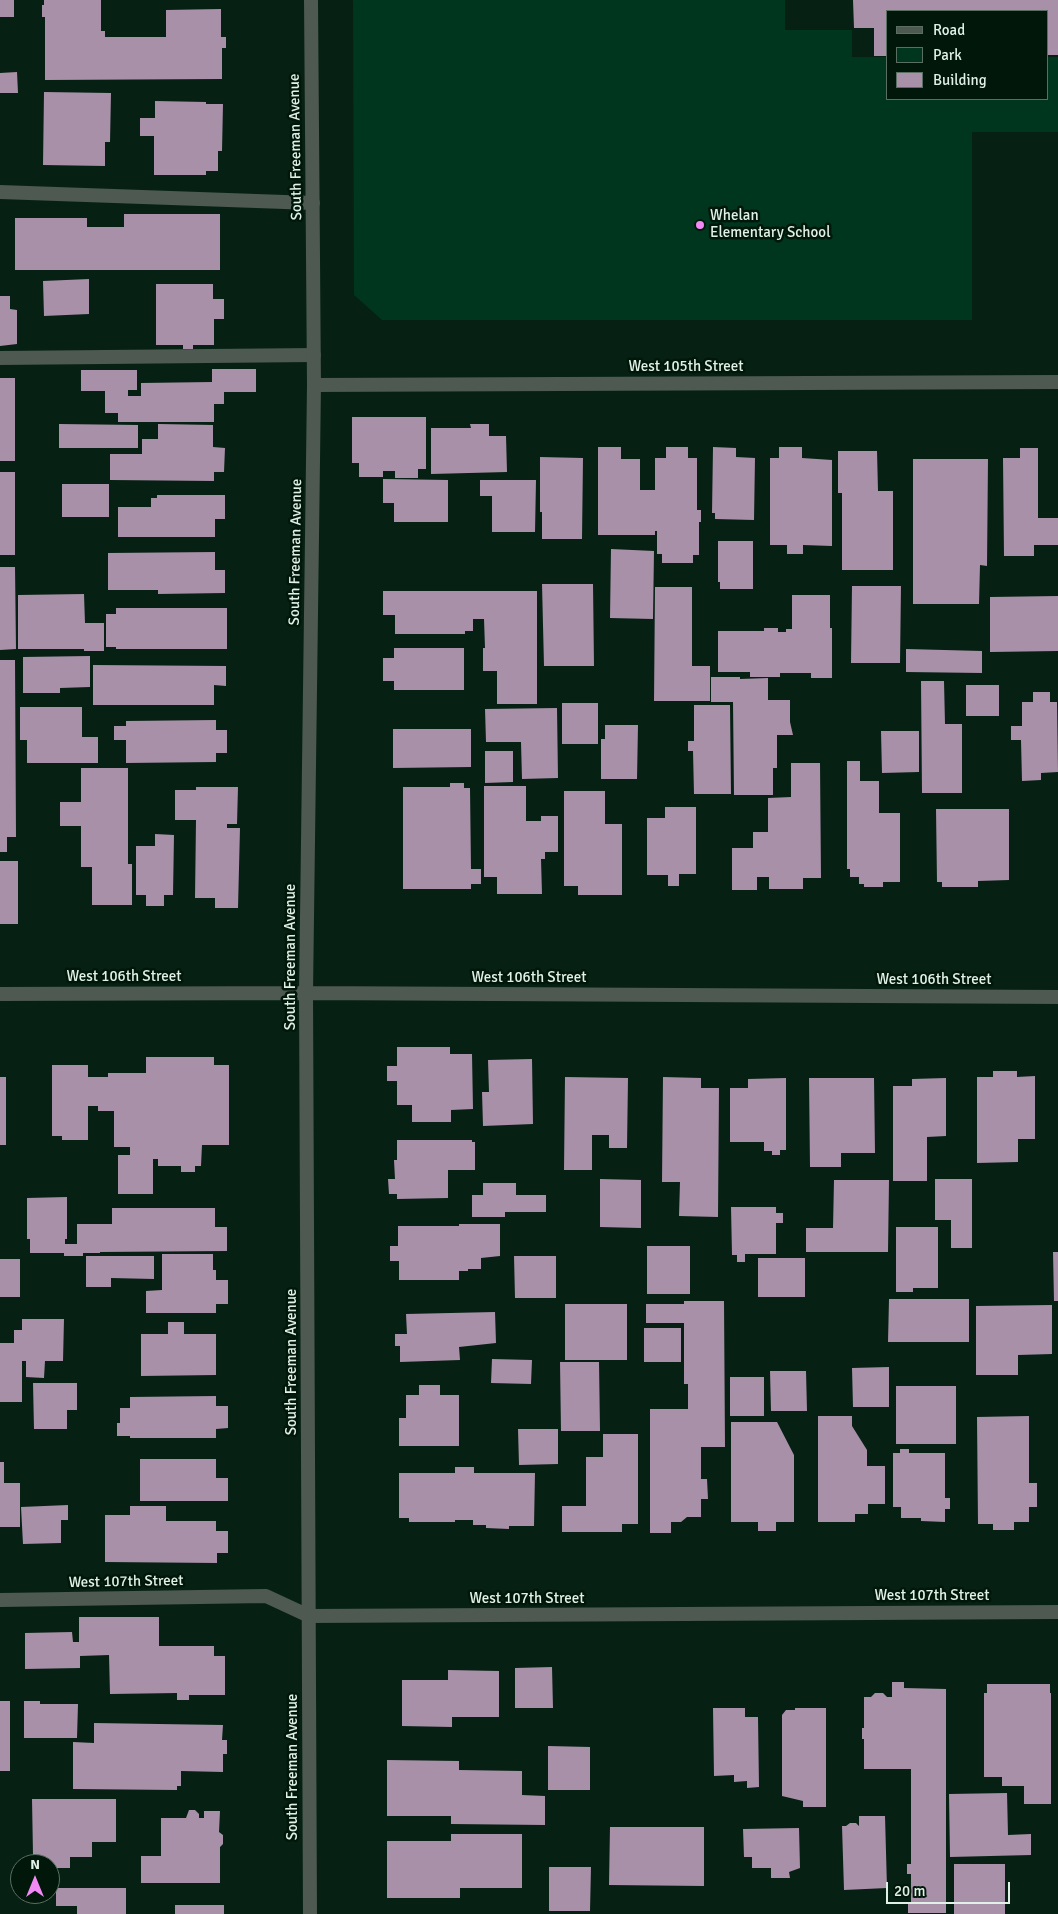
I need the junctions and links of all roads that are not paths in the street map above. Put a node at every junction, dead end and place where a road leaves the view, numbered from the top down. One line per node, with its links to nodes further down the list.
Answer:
1 (311, 0): 3 (street, South Freeman Avenue)
2 (0, 192): 3 (street)
3 (313, 203): 4 (street, South Freeman Avenue)
4 (314, 355): 5 (street); 7 (street, South Freeman Avenue)
5 (0, 358)
6 (1058, 382): 7 (street, West 105th Street)
7 (314, 385): 8 (street, South Freeman Avenue)
8 (306, 993): 9 (street, West 106th Street); 10 (street, West 106th Street); 13 (street, South Freeman Avenue)
9 (0, 994)
10 (1058, 997)
11 (0, 1600): 13 (street, West 107th Street)
12 (1058, 1612): 13 (street, West 107th Street)
13 (309, 1616): 14 (street, South Freeman Avenue)
14 (310, 1914)

